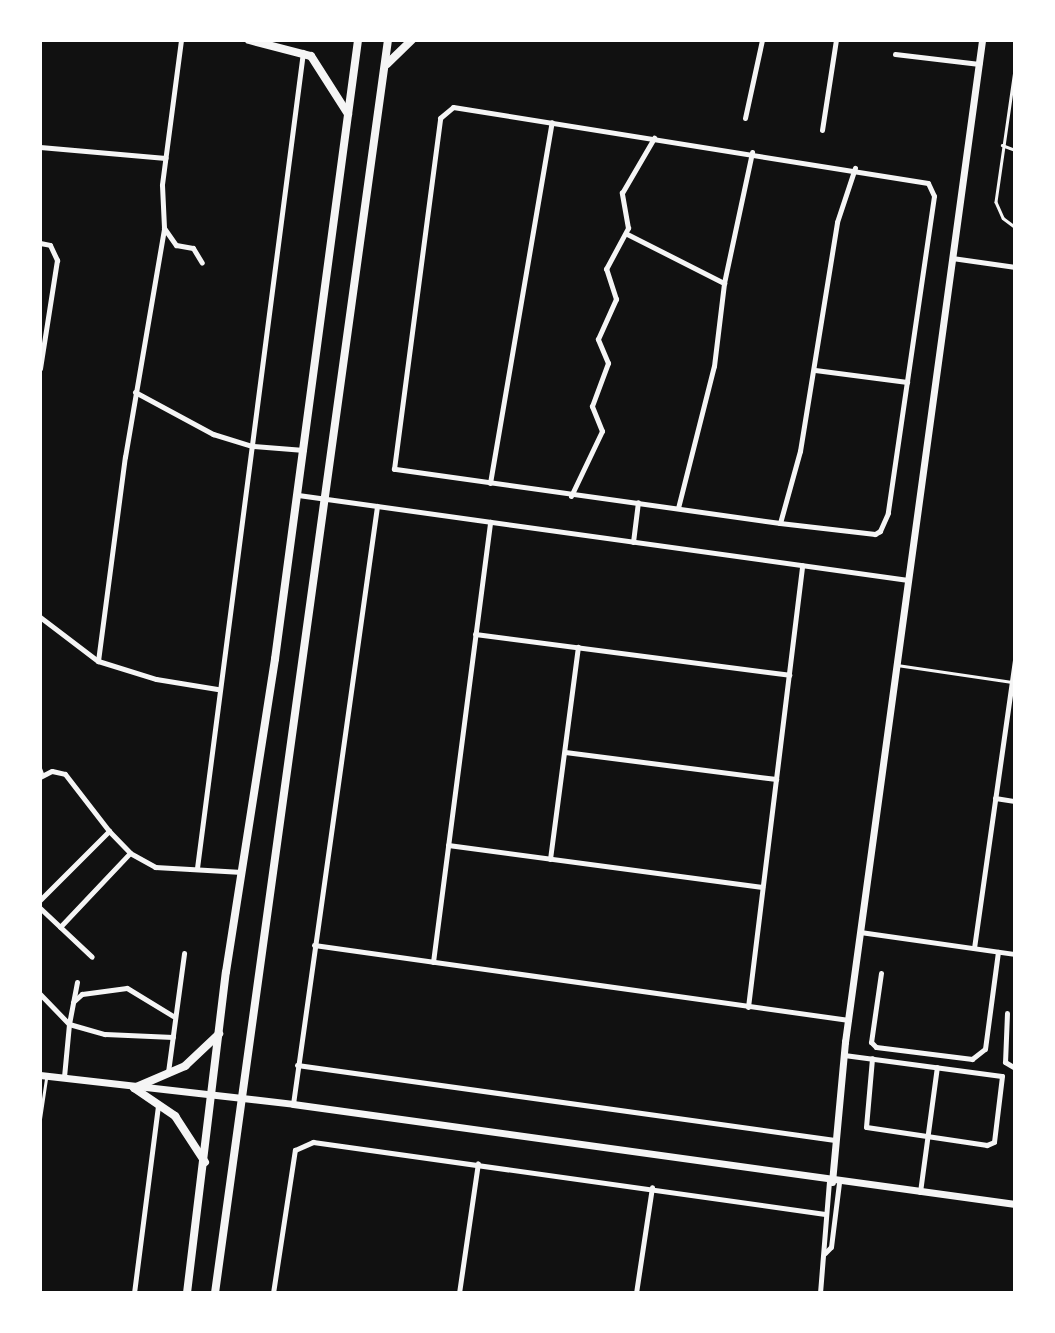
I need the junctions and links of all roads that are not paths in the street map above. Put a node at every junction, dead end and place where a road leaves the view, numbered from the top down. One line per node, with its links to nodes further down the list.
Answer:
1 (181, 40): 23 (street)
2 (249, 40): 9 (main road)
3 (358, 40): 14 (main road)
4 (388, 40): 13 (main road)
5 (412, 40): 13 (main road)
6 (762, 40): 15 (street)
7 (836, 40): 17 (street)
8 (982, 40): 11 (street)
9 (303, 51): 14 (main road); 37 (street)
10 (895, 54): 11 (street)
11 (979, 64): 29 (street)
12 (1015, 69): 19 (lane)
13 (384, 71): 42 (main road)
14 (348, 114): 38 (main road)
15 (745, 118)
16 (552, 122): 18 (street); 39 (street); 39 (street)
17 (822, 130)
18 (654, 138): 22 (street); 27 (street)
19 (1002, 145): 21 (lane); 25 (lane)
20 (40, 147): 23 (street)
21 (1015, 150)
22 (752, 152): 24 (street); 32 (street)
23 (166, 158): 26 (street)
24 (855, 168): 34 (street); 35 (street)
25 (1015, 227)
26 (164, 228): 30 (street); 36 (street)
27 (627, 234): 32 (street); 41 (street)
28 (40, 243): 33 (street)
29 (952, 258): 31 (street); 50 (street)
30 (202, 263)
31 (1015, 267)
32 (724, 283): 45 (street)
33 (40, 369)
34 (815, 370): 35 (street); 47 (street)
35 (908, 382): 47 (street)
36 (135, 392): 37 (street); 55 (street)
37 (252, 446): 38 (street); 59 (street)
38 (304, 450): 40 (main road)
39 (490, 483): 41 (street)
40 (298, 495): 42 (street); 72 (main road)
41 (571, 496): 43 (street)
42 (325, 499): 44 (street); 108 (main road)
43 (638, 502): 45 (street); 48 (street)
44 (377, 506): 46 (street); 80 (street)
45 (678, 508): 47 (street)
46 (490, 522): 48 (street); 52 (street)
47 (780, 523)
48 (633, 542): 49 (street)
49 (802, 565): 50 (street); 57 (street)
50 (908, 580): 56 (street)
51 (40, 617): 55 (street)
52 (475, 634): 53 (street); 68 (street)
53 (578, 647): 57 (street); 61 (street)
54 (1015, 659): 58 (street)
55 (98, 661): 59 (street)
56 (897, 665): 58 (lane); 79 (street)
57 (789, 676): 64 (street)
58 (1012, 682): 60 (street)
59 (217, 689): 71 (street)
60 (1012, 693): 65 (street)
61 (565, 752): 64 (street); 70 (street)
62 (40, 767): 63 (lane)
63 (42, 776): 67 (street)
64 (776, 779): 73 (street)
65 (995, 798): 66 (street); 81 (street)
66 (1015, 801)
67 (109, 831): 69 (street); 74 (street)
68 (448, 845): 70 (street); 86 (street)
69 (130, 853): 71 (street); 78 (street)
70 (550, 859): 73 (street)
71 (197, 868): 72 (street)
72 (242, 872): 96 (main road)
73 (762, 887): 91 (street)
74 (40, 900)
75 (40, 908): 76 (street)
76 (49, 916): 77 (street); 78 (street)
77 (40, 922)
78 (60, 927): 85 (street)
79 (860, 932): 81 (street); 94 (street)
80 (314, 945): 86 (street); 100 (street)
81 (974, 948): 82 (street)
82 (998, 952): 84 (street); 87 (street)
83 (184, 953): 93 (street)
84 (1015, 954)
85 (92, 957)
86 (433, 962): 91 (street)
87 (881, 973)
88 (77, 982): 90 (street)
89 (40, 994): 95 (street)
90 (73, 1002): 93 (street); 95 (street)
91 (748, 1007): 94 (street)
92 (1007, 1013): 102 (street)
93 (173, 1016): 97 (street)
94 (849, 1020): 98 (street)
95 (69, 1024): 97 (street); 105 (street)
96 (219, 1034): 103 (main road); 107 (main road)
97 (173, 1037): 103 (street)
98 (844, 1055): 99 (street); 113 (street)
99 (872, 1058): 101 (street); 112 (street)
100 (297, 1065): 110 (street); 113 (street)
101 (937, 1067): 112 (street); 112 (street)
102 (1015, 1068)
103 (168, 1072): 106 (main road)
104 (43, 1075): 105 (street); 111 (lane)
105 (64, 1077): 106 (street)
106 (134, 1088): 107 (street); 109 (main road)
107 (213, 1097): 108 (street); 114 (main road)
108 (243, 1098): 110 (street); 124 (main road)
109 (159, 1101): 114 (main road); 122 (street)
110 (293, 1104): 116 (street)
111 (40, 1119)
112 (929, 1136): 118 (street)
113 (835, 1139): 116 (street)
114 (205, 1162): 123 (main road)
115 (478, 1163): 117 (street); 125 (street); 126 (street)
116 (833, 1182): 118 (street); 120 (street); 121 (street)
117 (652, 1187): 120 (street); 127 (street)
118 (920, 1192): 119 (street)
119 (1015, 1204)
120 (825, 1214): 121 (street)
121 (825, 1253): 128 (street)
122 (134, 1293)
123 (187, 1293)
124 (215, 1293)
125 (272, 1293)
126 (459, 1293)
127 (636, 1293)
128 (820, 1293)

